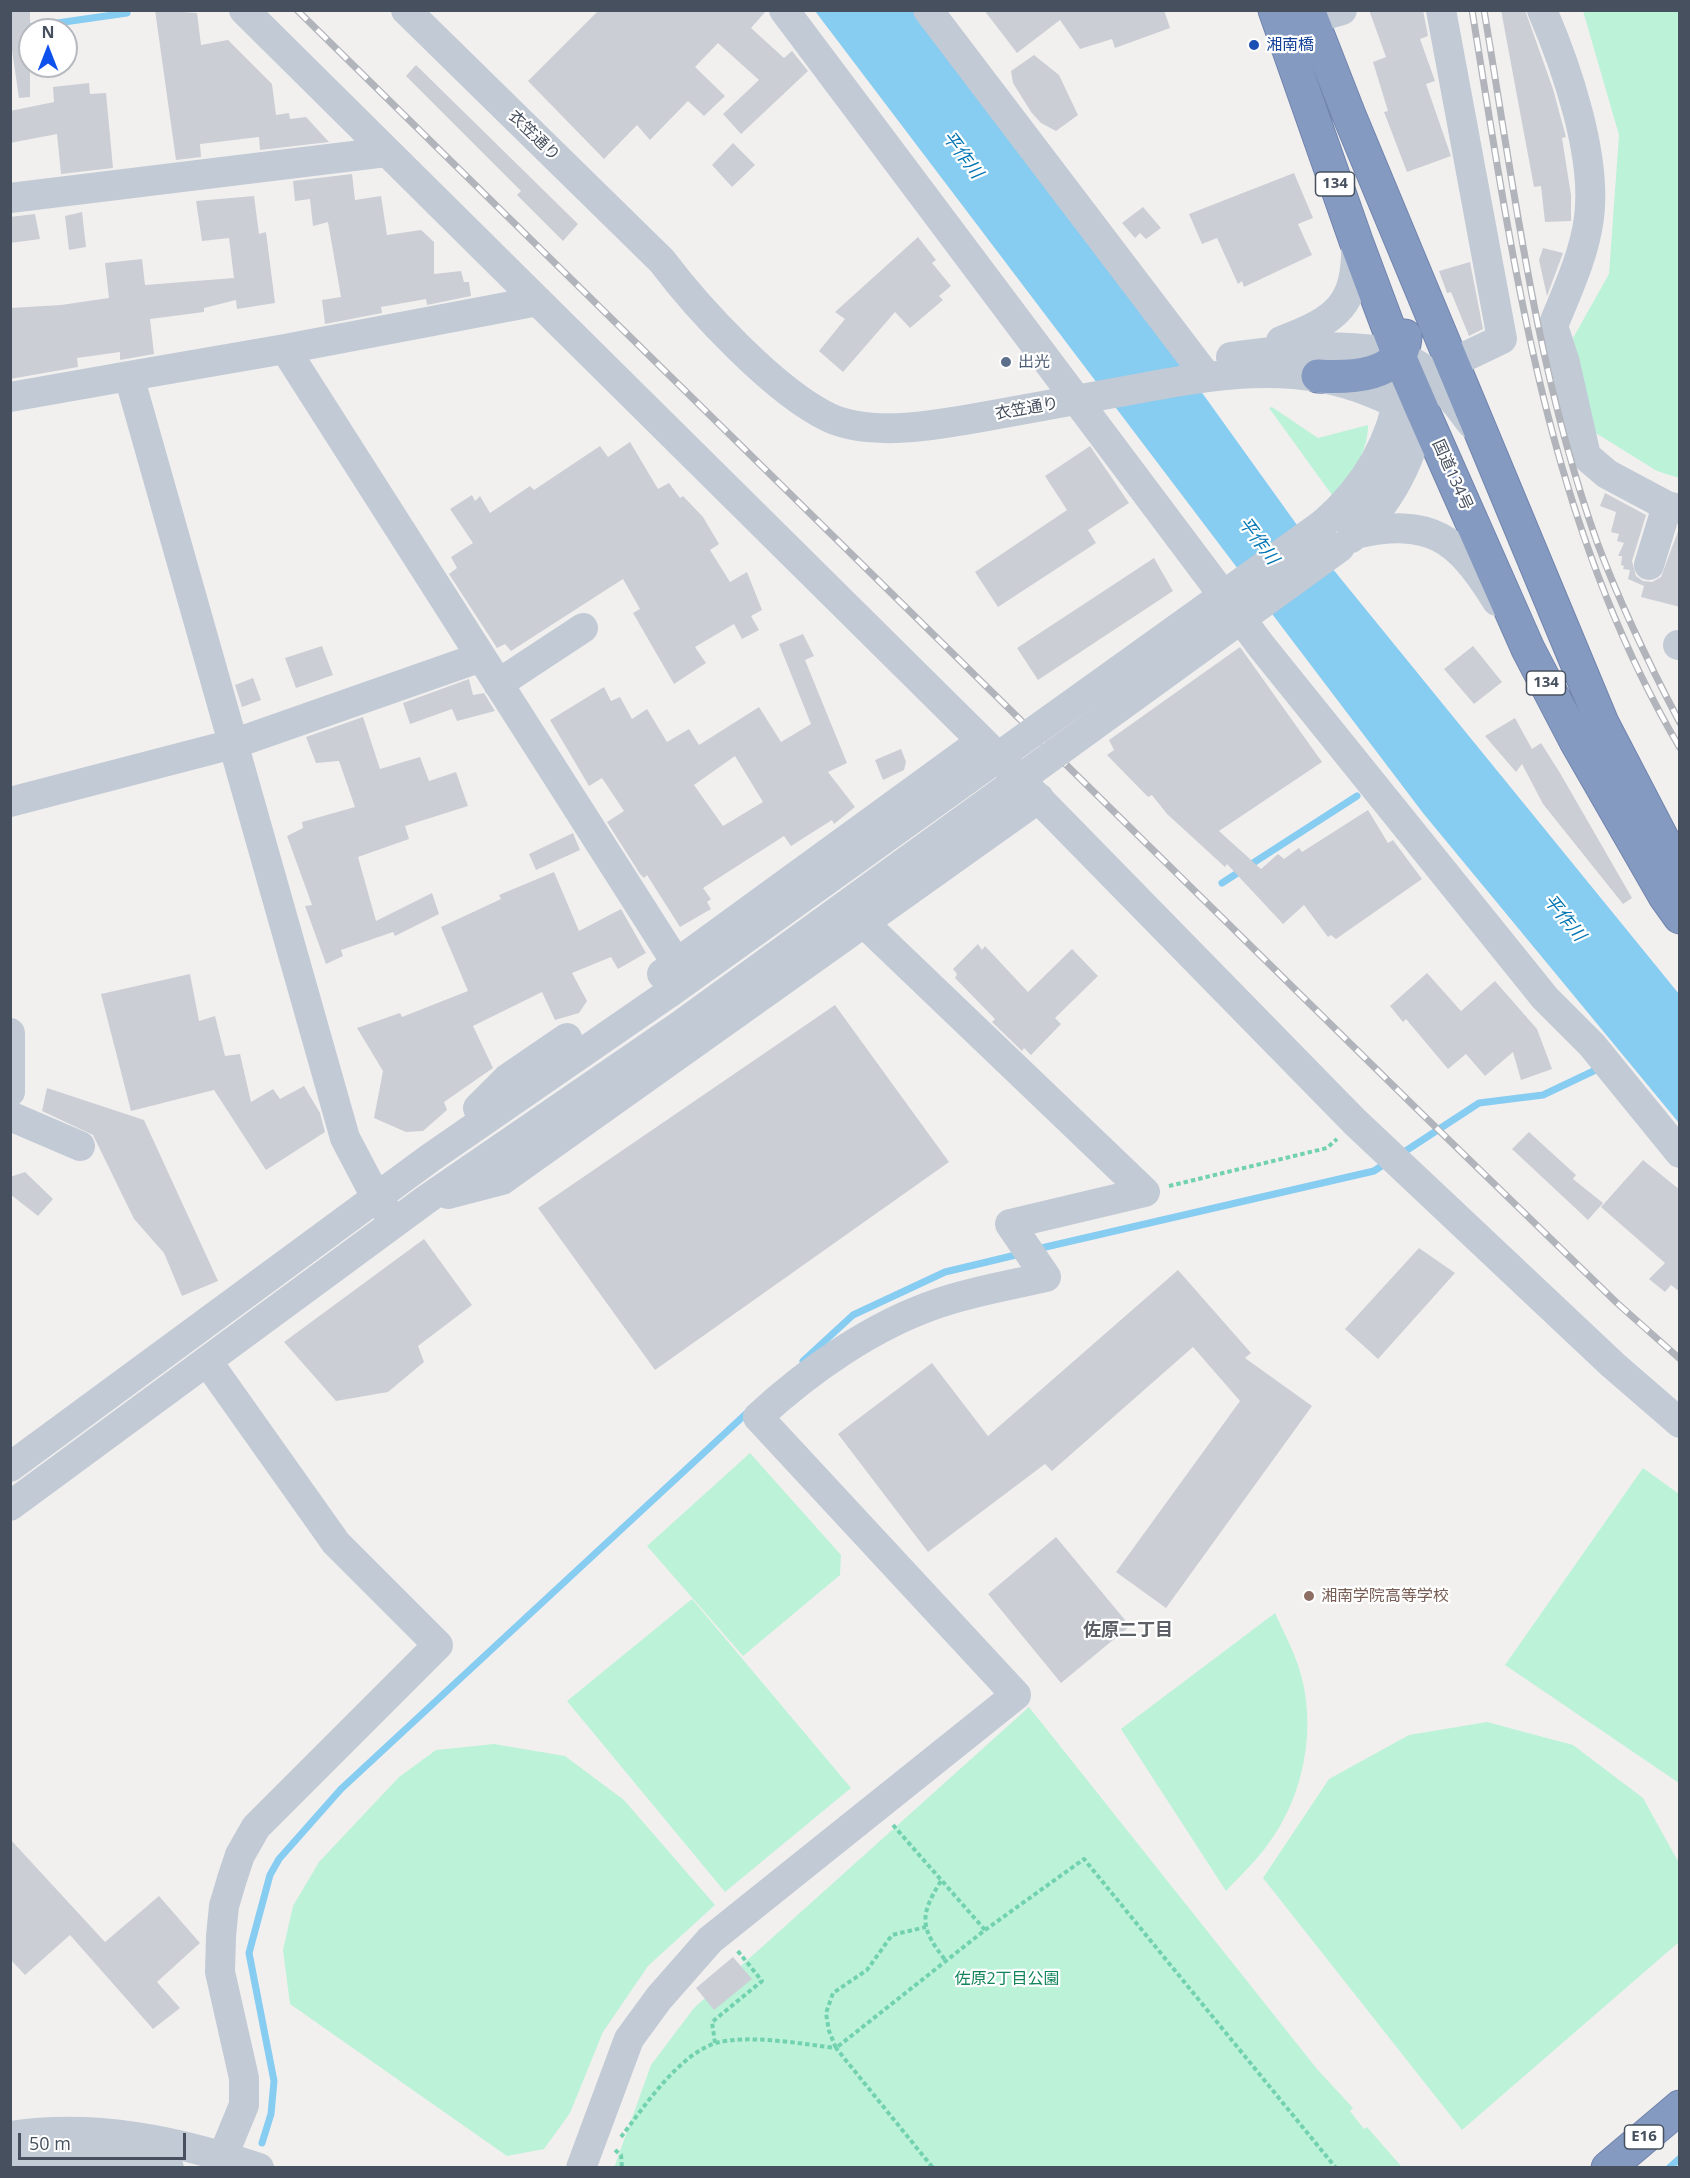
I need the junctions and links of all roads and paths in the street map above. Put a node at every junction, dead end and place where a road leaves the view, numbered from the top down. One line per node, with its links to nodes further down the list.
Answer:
1 (244, 10): 10 (street)
2 (406, 10): 19 (street, 衣笠通り)
3 (784, 10): 19 (street)
4 (928, 10): 16 (street)
5 (1275, 10): 12 (highway, 国道134号 / 134)
6 (1441, 10): 15 (street)
7 (1542, 10): 22 (street)
8 (1320, 13): 9 (highway, 国道134号 / 134)
9 (1349, 115): 15 (highway, 国道134号 / 134); 15 (highway)
10 (386, 152): 11 (street); 13 (street)
11 (10, 198)
12 (1356, 241): 15 (highway, 国道134号 / 134); 16 (street, 衣笠通り)
13 (538, 301): 14 (street); 29 (street)
14 (285, 349): 17 (street); 27 (street)
15 (1426, 363): 16 (street, 衣笠通り); 18 (highway); 21 (highway, 国道134号 / 134); 35 (highway, 国道134号 / 134)
16 (1199, 368): 18 (street, 衣笠通り); 19 (street, 衣笠通り)
17 (129, 376): 20 (street); 30 (street)
18 (1318, 376): 21 (street, 衣笠通り)
19 (1077, 392): 44 (street)
20 (10, 397)
21 (1419, 416): 23 (street); 26 (highway, 国道134号 / 134)
22 (1673, 507): 24 (street)
23 (1339, 535): 26 (street); 45 (street, bridge); 48 (street, bridge)
24 (1649, 565)
25 (583, 628): 28 (street)
26 (1528, 649): 36 (highway, 国道134号 / 134)
27 (481, 657): 28 (street); 30 (street)
28 (498, 684): 38 (street)
29 (982, 741): 31 (street); 32 (street)
30 (233, 744): 33 (street); 47 (street)
31 (942, 770): 34 (street); 38 (street)
32 (1039, 798): 34 (street); 42 (street)
33 (10, 802)
34 (997, 829): 37 (street)
35 (1680, 873)
36 (1680, 917)
37 (864, 924): 46 (street); 48 (street)
38 (677, 964): 45 (street)
39 (11, 1034): 40 (street)
40 (10, 1092)
41 (10, 1116): 43 (street)
42 (1355, 1122): 46 (path); 51 (street)
43 (80, 1146)
44 (1680, 1153)
45 (430, 1158): 47 (street)
46 (1145, 1192): 54 (street)
47 (376, 1197): 49 (street); 52 (street)
48 (427, 1199): 49 (street)
49 (395, 1222): 50 (street)
50 (207, 1361): 53 (street); 67 (street)
51 (1680, 1423)
52 (10, 1467)
53 (10, 1506)
54 (876, 1807): 55 (path); 58 (street)
55 (941, 1881): 56 (path); 57 (path)
56 (926, 1927): 59 (path); 61 (path)
57 (985, 1930): 59 (path); 71 (path)
58 (721, 1931): 60 (path); 69 (street)
59 (946, 1961): 61 (path)
60 (715, 2043): 61 (path); 65 (path)
61 (836, 2048): 70 (path)
62 (1680, 2107): 72 (highway, E16)
63 (1680, 2127): 73 (highway, E16)
64 (10, 2136): 67 (street)
65 (620, 2139)
66 (10, 2162): 68 (street)
67 (243, 2163)
68 (169, 2168)
69 (581, 2168)
70 (933, 2168)
71 (1336, 2168)
72 (1608, 2168)
73 (1631, 2168)

